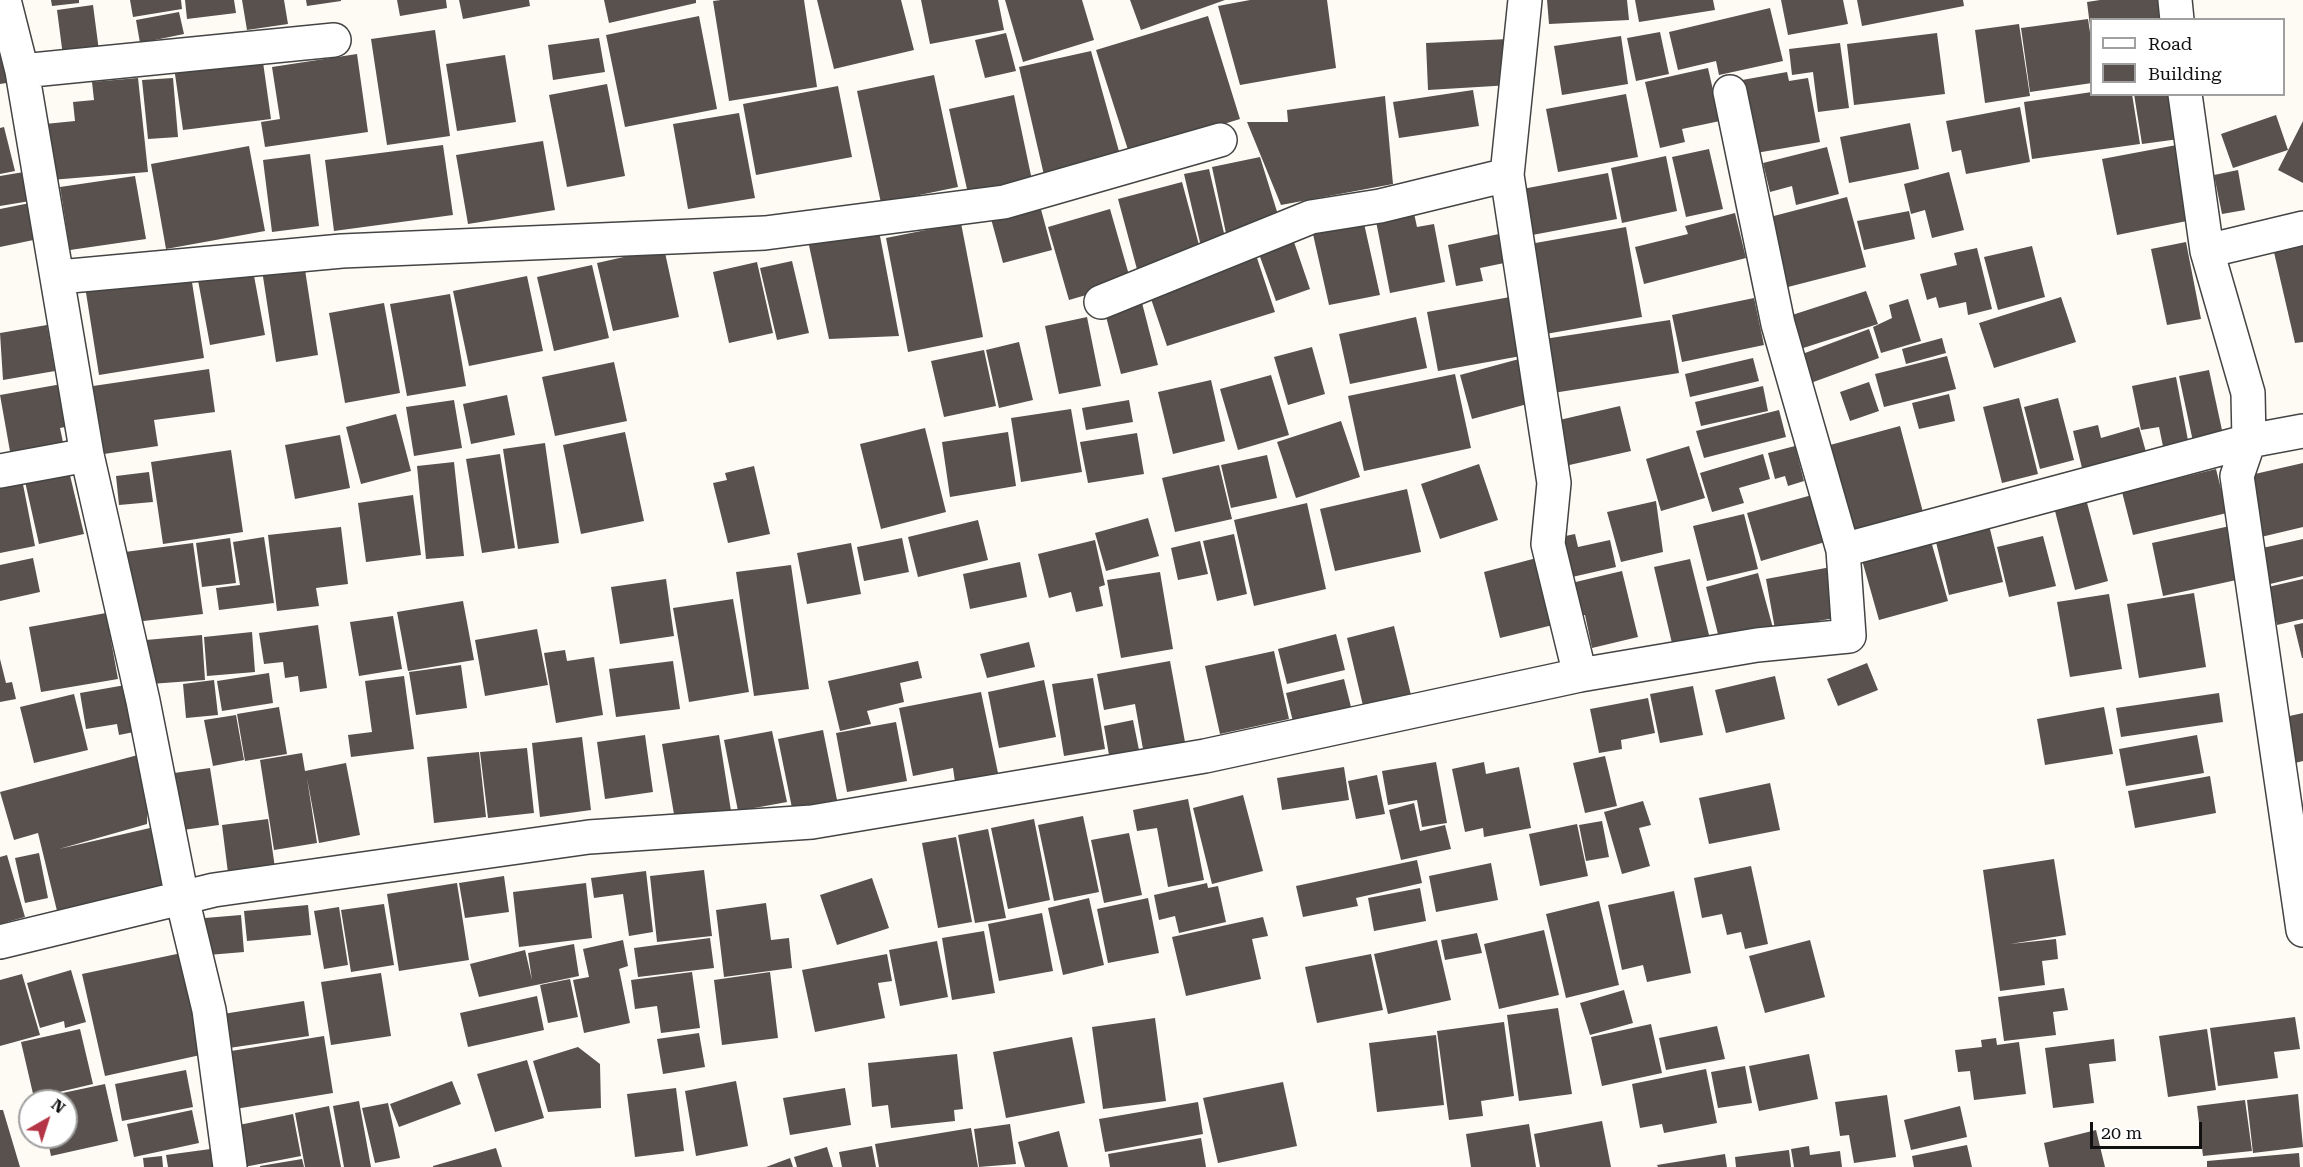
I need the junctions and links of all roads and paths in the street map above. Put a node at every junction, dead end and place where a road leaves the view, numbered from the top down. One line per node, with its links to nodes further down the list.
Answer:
1 (4, 0): 6 (street)
2 (1525, 0): 10 (street)
3 (2175, 0): 4 (street)
4 (2177, 18)
5 (334, 40): 6 (street)
6 (22, 71): 13 (street)
7 (1730, 92): 19 (street)
8 (2185, 96): 12 (street)
9 (1220, 140): 13 (street)
10 (1507, 175): 14 (street); 20 (street)
11 (2303, 228): 12 (street)
12 (2206, 251): 16 (street)
13 (59, 277): 17 (street)
14 (1101, 302)
15 (2303, 431): 16 (street)
16 (2249, 441): 19 (street); 22 (street)
17 (87, 455): 18 (street); 21 (street)
18 (0, 471)
19 (1843, 550): 20 (street)
20 (1580, 675): 21 (street)
21 (182, 898): 23 (street); 24 (street)
22 (2303, 930)
23 (0, 942)
24 (230, 1167)

